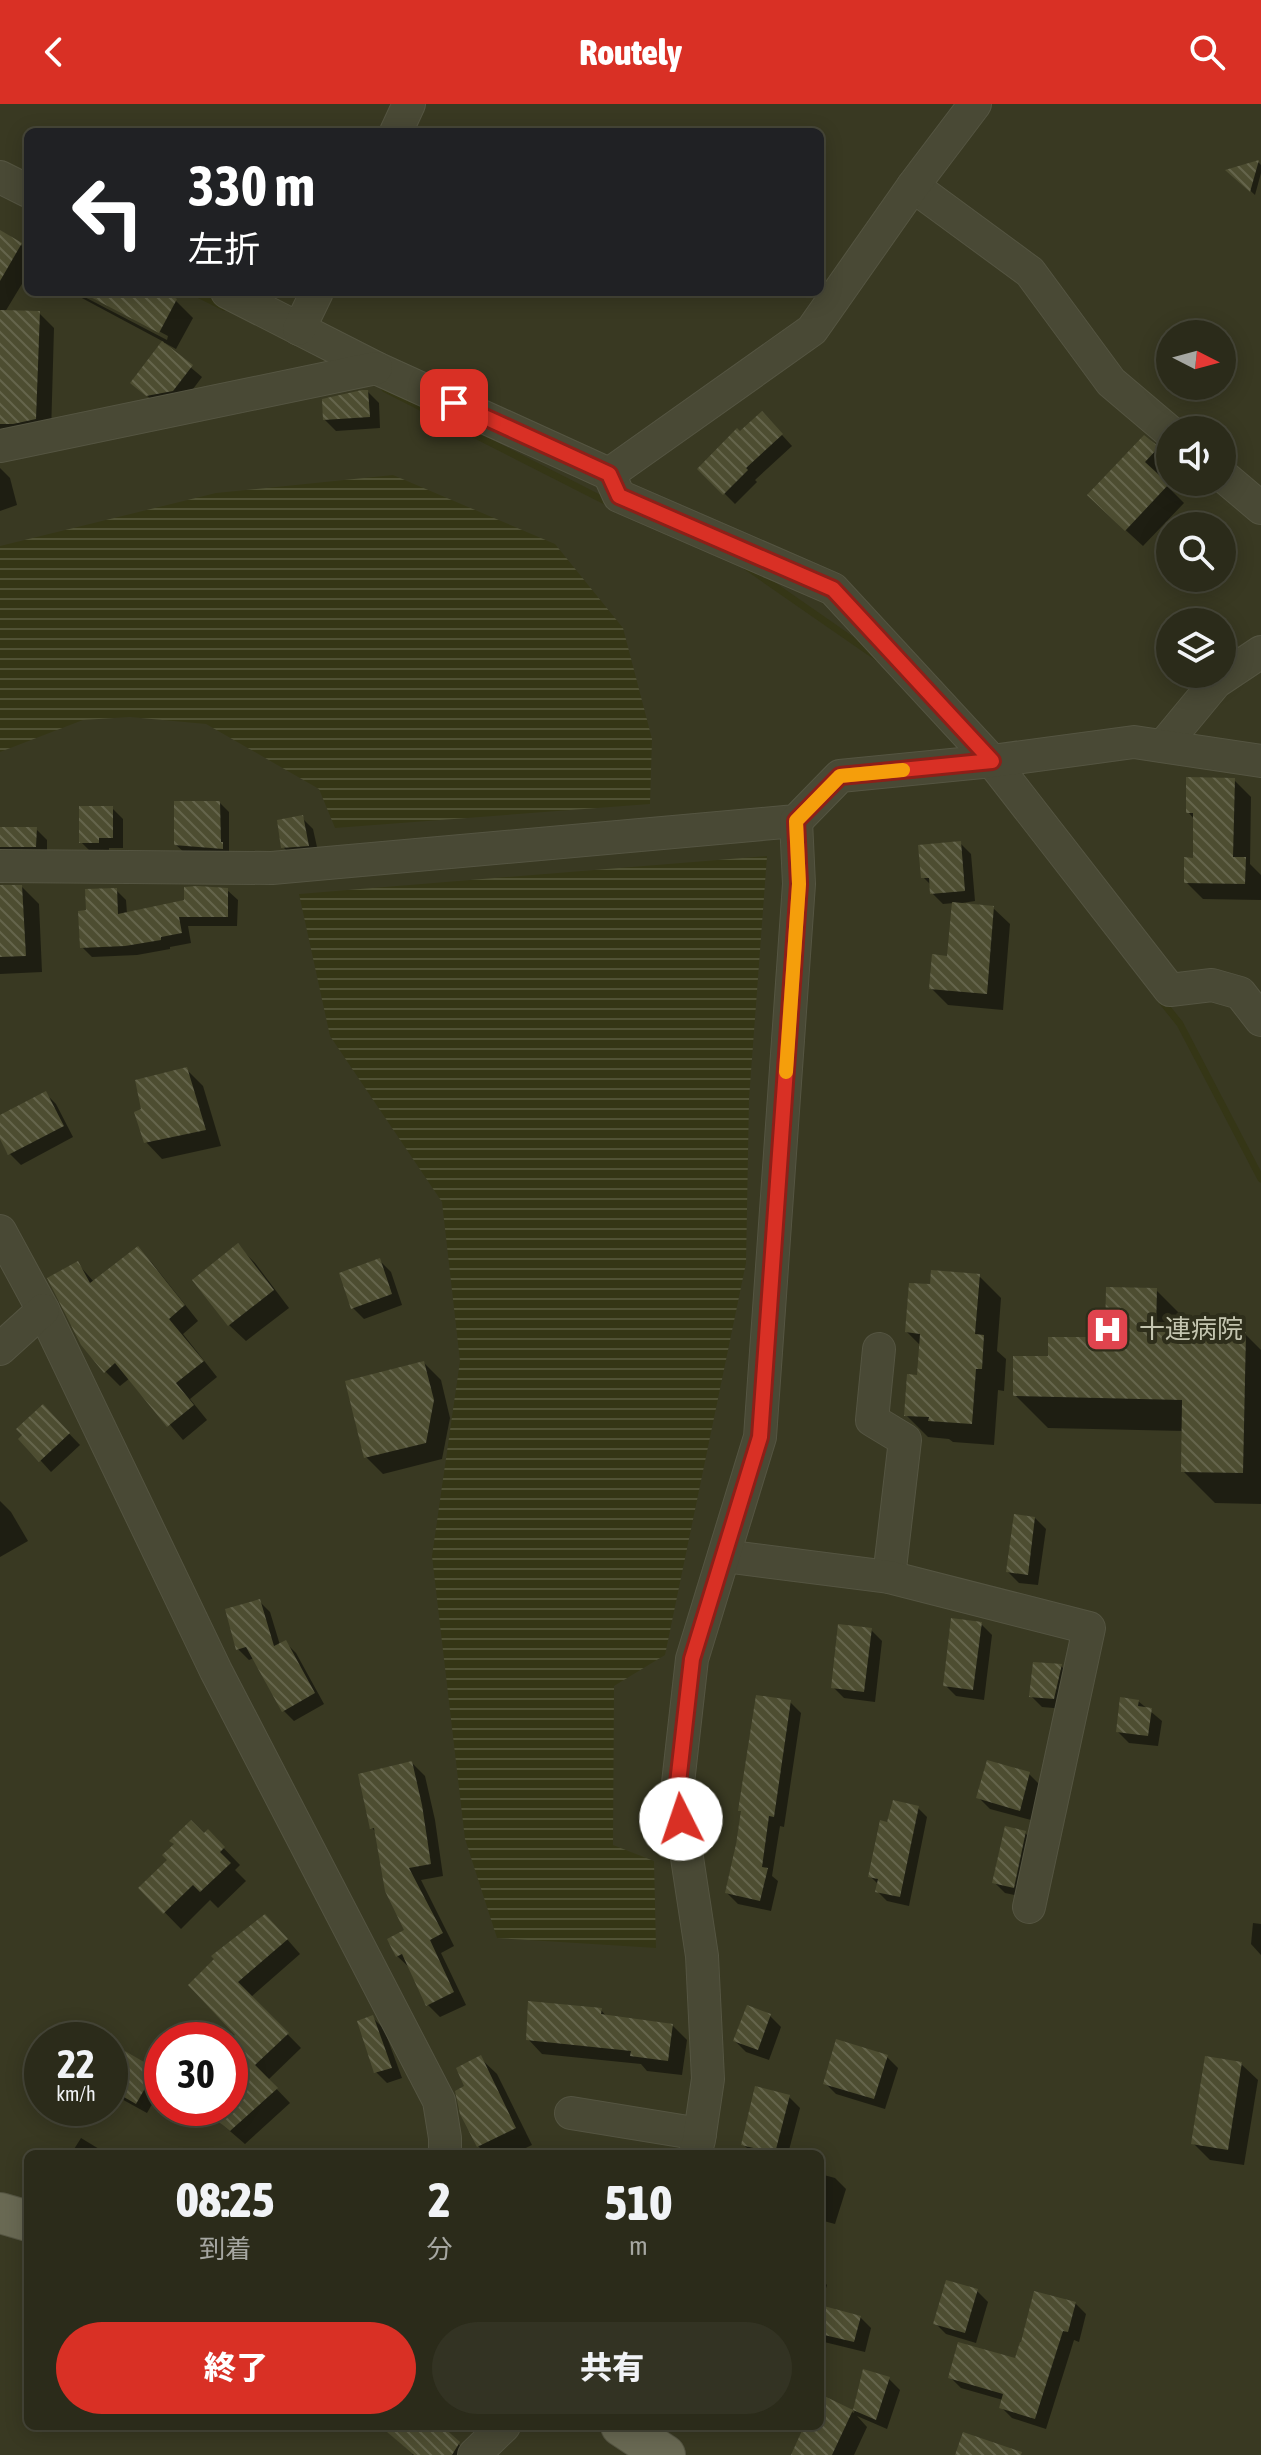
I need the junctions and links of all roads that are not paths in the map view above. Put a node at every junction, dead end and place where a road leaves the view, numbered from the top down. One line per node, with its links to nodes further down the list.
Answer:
1 (409, 104): 3 (street)
2 (975, 104): 5 (street)
3 (398, 128)
4 (0, 177): 6 (street)
5 (913, 186): 11 (street); 13 (street)
6 (24, 189)
7 (235, 296): 9 (street)
8 (315, 296): 9 (street)
9 (299, 329): 10 (street)
10 (376, 368): 12 (street); 13 (street)
11 (1156, 420)
12 (0, 446)
13 (609, 474): 18 (street)
14 (1236, 487): 15 (street)
15 (1261, 508)
16 (1261, 652): 17 (street)
17 (1163, 746): 18 (street); 19 (street)
18 (992, 761): 20 (street); 22 (street)
19 (1261, 761)
20 (796, 821): 21 (street); 27 (street)
21 (0, 866)
22 (1261, 1020)
23 (0, 1231): 24 (street)
24 (43, 1310): 25 (street); 32 (street)
25 (0, 1349)
26 (879, 1349): 28 (street)
27 (724, 1556): 28 (street); 31 (street)
28 (889, 1577): 29 (street)
29 (1029, 1907)
30 (571, 2113): 31 (street)
31 (698, 2144)
32 (445, 2150)
33 (0, 2213): 34 (main road)
34 (24, 2220)
35 (500, 2430): 37 (street)
36 (627, 2430): 38 (main road)
37 (474, 2455)
38 (665, 2455)

